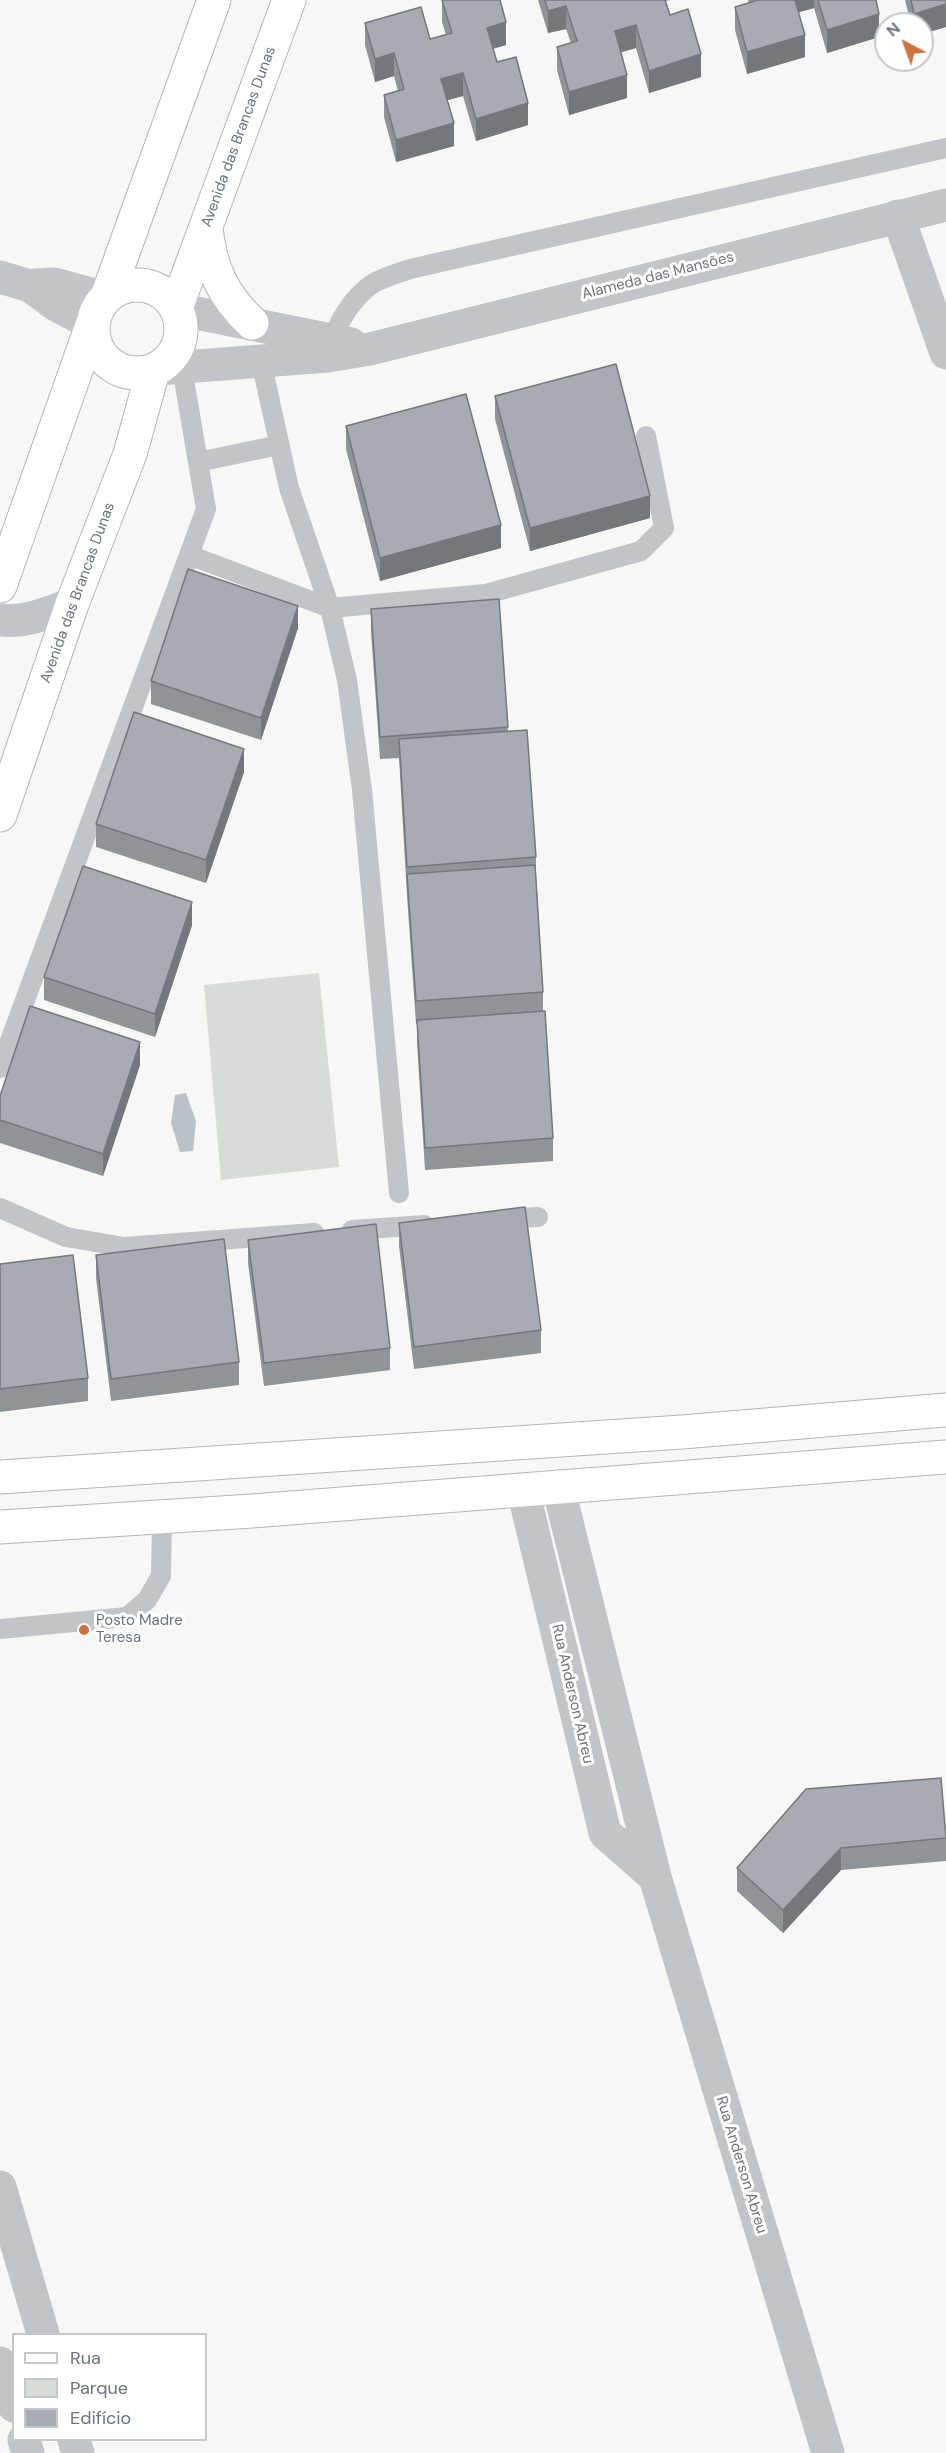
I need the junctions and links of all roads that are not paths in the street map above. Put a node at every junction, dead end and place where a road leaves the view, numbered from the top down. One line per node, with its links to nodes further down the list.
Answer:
1 (213, 0): 9 (main road)
2 (289, 0): 6 (main road, Avenida das Brancas Dunas)
3 (946, 148): 11 (lane)
4 (946, 205): 5 (street, Alameda das Mansões)
5 (898, 216): 11 (street, Alameda das Mansões); 12 (street)
6 (206, 228): 8 (main road, Avenida das Brancas Dunas); 10 (main road)
7 (15, 281): 9 (street)
8 (176, 308): 9 (main road); 10 (street, Alameda das Mansões); 14 (main road)
9 (99, 310): 14 (main road); 19 (main road)
10 (252, 323): 11 (street, Alameda das Mansões)
11 (330, 347): 13 (street, Alameda das Mansões)
12 (946, 353)
13 (261, 362): 14 (street, Alameda das Mansões); 16 (lane)
14 (164, 369): 17 (lane); 20 (main road, Avenida das Brancas Dunas)
15 (646, 436): 21 (lane)
16 (279, 446): 17 (lane); 21 (lane)
17 (198, 462): 18 (lane)
18 (189, 555): 21 (lane); 24 (lane)
19 (0, 586)
20 (72, 603): 22 (street); 23 (main road, Avenida das Brancas Dunas)
21 (330, 608): 25 (lane)
22 (0, 620)
23 (0, 815)
24 (0, 1068)
25 (399, 1193)
26 (0, 1208): 29 (lane)
27 (538, 1216): 28 (lane)
28 (479, 1221)
29 (443, 1224)
30 (946, 1410): 32 (main road)
31 (946, 1457): 33 (main road)
32 (0, 1477)
33 (558, 1486): 34 (main road); 38 (street, Rua Anderson Abreu)
34 (523, 1490): 35 (main road); 38 (street, Rua Anderson Abreu)
35 (162, 1515): 36 (main road); 37 (lane)
36 (0, 1527)
37 (0, 1629)
38 (655, 1877): 44 (street, Rua Anderson Abreu)
39 (0, 2187): 40 (street)
40 (5, 2227): 41 (street)
41 (43, 2333)
42 (5, 2368): 43 (street)
43 (12, 2398)
44 (828, 2453)

